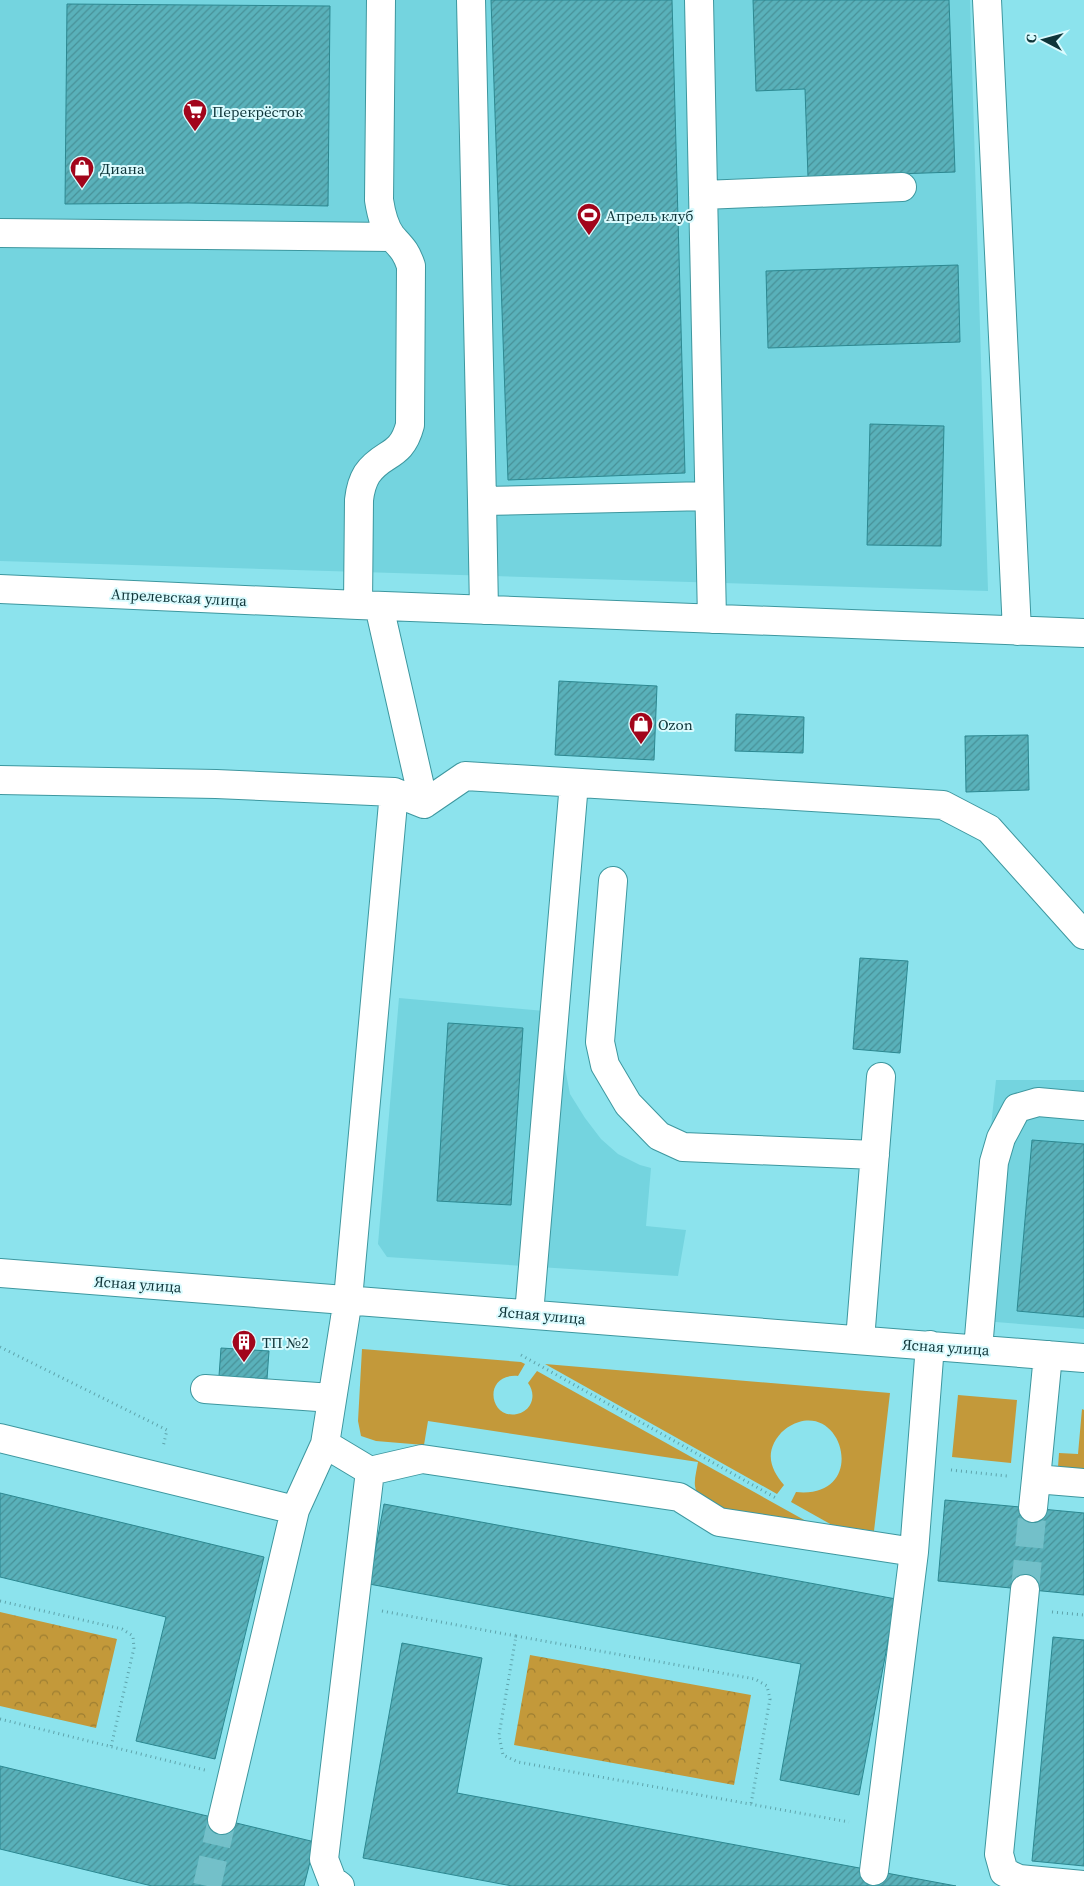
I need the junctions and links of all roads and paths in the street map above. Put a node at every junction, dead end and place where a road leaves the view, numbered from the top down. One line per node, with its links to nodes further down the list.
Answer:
1 (381, 0): 8 (street)
2 (471, 0): 10 (street)
3 (699, 0): 6 (street)
4 (987, 0): 15 (street)
5 (902, 187): 6 (street)
6 (703, 195): 9 (street)
7 (0, 233): 8 (street)
8 (392, 236): 12 (street)
9 (709, 496): 10 (street); 14 (street)
10 (482, 501): 13 (street)
11 (0, 589): 12 (street, Апрелевская улица)
12 (369, 605): 13 (street, Апрелевская улица); 20 (street)
13 (484, 610): 14 (street, Апрелевская улица)
14 (712, 619): 15 (street, Апрелевская улица)
15 (1018, 631): 16 (street, Апрелевская улица)
16 (1084, 633)
17 (0, 780): 19 (street)
18 (574, 783): 20 (street); 22 (street); 28 (street)
19 (394, 792): 20 (street); 27 (street)
20 (424, 804)
21 (613, 881): 25 (street)
22 (1084, 936)
23 (881, 1077): 25 (street)
24 (1084, 1106): 32 (street)
25 (875, 1155): 29 (street)
26 (0, 1273): 27 (street, Ясная улица)
27 (348, 1299): 28 (street, Ясная улица); 37 (street)
28 (529, 1314): 29 (street, Ясная улица)
29 (860, 1340): 30 (street, Ясная улица)
30 (930, 1345): 32 (street, Ясная улица); 40 (street)
31 (0, 1347): 42 (path)
32 (978, 1349): 34 (street, Ясная улица)
33 (521, 1355): 45 (path)
34 (1048, 1355): 35 (street, Ясная улица); 43 (street)
35 (1084, 1358)
36 (205, 1389): 37 (street)
37 (332, 1398): 39 (street)
38 (0, 1438): 42 (street)
39 (324, 1444): 41 (street); 47 (street)
40 (920, 1467): 43 (path); 48 (street)
41 (370, 1472): 48 (street); 51 (street)
42 (156, 1476): 47 (street)
43 (1036, 1479): 44 (street); 46 (street)
44 (1084, 1483)
45 (778, 1500)
46 (1033, 1508)
47 (295, 1510): 55 (street)
48 (914, 1552): 58 (street)
49 (1025, 1589): 61 (street)
50 (0, 1601): 54 (path)
51 (355, 1606): 52 (path); 60 (street)
52 (516, 1636): 56 (path); 56 (path)
53 (0, 1719): 54 (path)
54 (111, 1747): 55 (path)
55 (232, 1777): 57 (street)
56 (752, 1804): 58 (path)
57 (222, 1820)
58 (880, 1827): 59 (street)
59 (874, 1871)
60 (340, 1886)
61 (1084, 1886)

